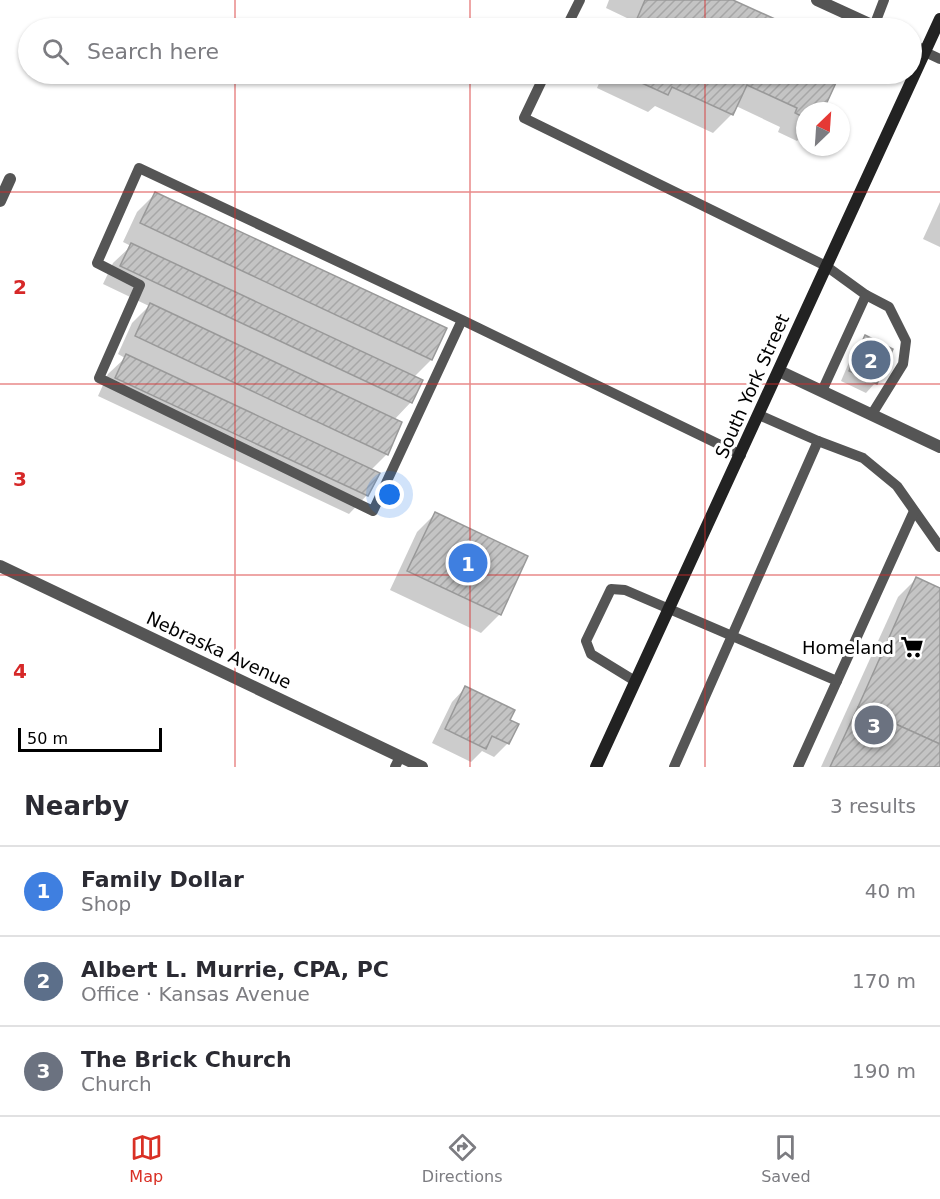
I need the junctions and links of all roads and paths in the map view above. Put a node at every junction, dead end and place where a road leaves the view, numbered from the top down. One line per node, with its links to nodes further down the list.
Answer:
1 (580, 0): 4 (lane)
2 (817, 0): 5 (street)
3 (884, 0): 6 (lane)
4 (571, 18)
5 (856, 18)
6 (879, 18)
7 (940, 19): 9 (main road, South York Street)
8 (922, 50): 9 (street)
9 (925, 52): 10 (main road, South York Street); 11 (lane)
10 (922, 58)
11 (940, 59)
12 (540, 84): 16 (lane)
13 (910, 84): 16 (main road, South York Street)
14 (10, 179): 15 (street)
15 (0, 201)
16 (826, 266): 17 (lane); 19 (main road, South York Street)
17 (866, 295): 20 (lane); 21 (lane)
18 (462, 320): 18 (lane); 25 (lane)
19 (779, 370): 20 (street); 22 (main road, South York Street)
20 (822, 391): 21 (street)
21 (872, 414): 24 (street)
22 (759, 415): 23 (lane); 25 (main road, South York Street)
23 (818, 441): 26 (lane); 30 (lane)
24 (940, 447)
25 (741, 455): 29 (main road, South York Street)
26 (915, 511): 27 (lane); 32 (lane)
27 (940, 548)
28 (0, 566): 33 (street, Nebraska Avenue)
29 (669, 609): 30 (lane); 31 (main road, South York Street); 31 (lane)
30 (731, 635): 32 (lane); 36 (lane)
31 (635, 681): 35 (main road, South York Street)
32 (837, 681): 37 (lane)
33 (397, 762): 34 (street, Nebraska Avenue)
34 (422, 767)
35 (596, 767)
36 (674, 767)
37 (798, 767)

